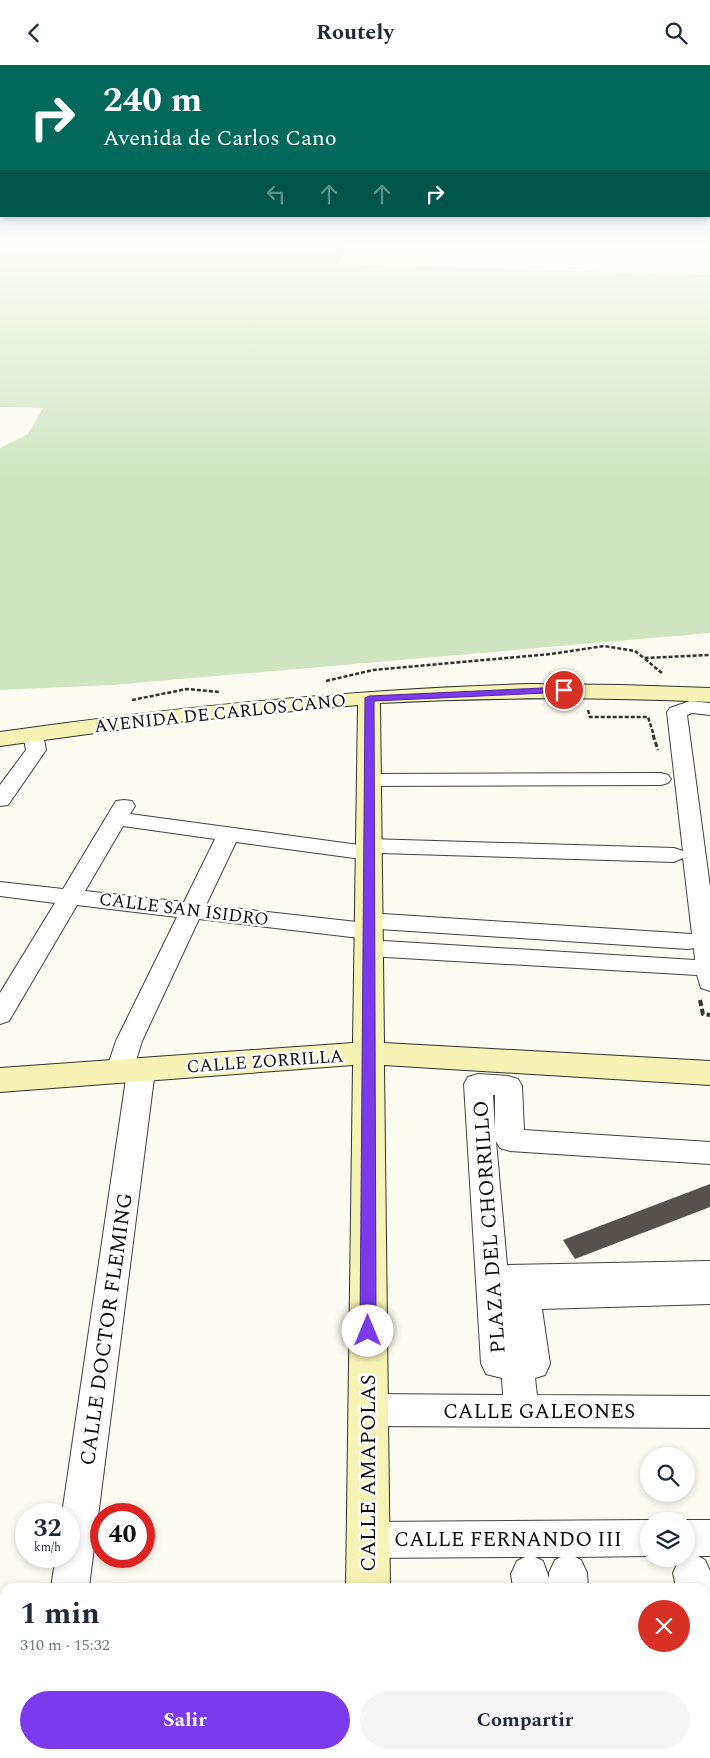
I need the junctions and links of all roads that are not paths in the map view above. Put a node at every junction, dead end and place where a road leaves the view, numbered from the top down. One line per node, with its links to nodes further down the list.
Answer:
1 (710, 695): 2 (street, AVENIDA DE CARLOS CANO)
2 (369, 698): 4 (street, AVENIDA DE CARLOS CANO); 7 (street, CALLE AMAPOLAS)
3 (710, 709): 17 (street)
4 (33, 734): 5 (street, AVENIDA DE CARLOS CANO); 8 (street)
5 (0, 739)
6 (661, 779): 7 (street)
7 (369, 780): 10 (street, CALLE AMAPOLAS)
8 (0, 800)
9 (228, 835): 10 (street); 13 (street); 14 (street, CALLE DOCTOR FLEMING)
10 (369, 850): 11 (street); 15 (street, CALLE AMAPOLAS)
11 (674, 855)
12 (0, 889): 13 (street, CALLE SAN ISIDRO)
13 (70, 896): 14 (street, CALLE SAN ISIDRO); 18 (street)
14 (191, 910): 15 (street, CALLE SAN ISIDRO); 20 (street, CALLE DOCTOR FLEMING)
15 (368, 933): 16 (street); 17 (street); 19 (street, CALLE AMAPOLAS)
16 (688, 941)
17 (701, 975)
18 (0, 1015)
19 (368, 1053): 20 (street, CALLE ZORRILLA); 21 (street, CALLE ZORRILLA); 31 (street, CALLE AMAPOLAS)
20 (131, 1070): 23 (street, CALLE ZORRILLA); 38 (street, CALLE DOCTOR FLEMING)
21 (486, 1072): 22 (street, CALLE ZORRILLA); 24 (street, PLAZA DEL CHORRILLO); 25 (street, PLAZA DEL CHORRILLO); 30 (street, PLAZA DEL CHORRILLO)
22 (710, 1073)
23 (0, 1080)
24 (494, 1144): 26 (street, PLAZA DEL CHORRILLO); 28 (street, PLAZA DEL CHORRILLO)
25 (710, 1153)
26 (710, 1160)
27 (710, 1274): 28 (street, PLAZA DEL CHORRILLO)
28 (508, 1277): 30 (street, PLAZA DEL CHORRILLO)
29 (710, 1290): 30 (street, PLAZA DEL CHORRILLO)
30 (516, 1363): 32 (street, PLAZA DEL CHORRILLO)
31 (368, 1410): 32 (street, CALLE GALEONES); 36 (street, CALLE AMAPOLAS)
32 (522, 1411): 33 (street, CALLE GALEONES)
33 (710, 1412)
34 (640, 1538): 36 (street, CALLE FERNANDO III)
35 (710, 1538): 37 (street)
36 (368, 1540): 39 (street, CALLE AMAPOLAS)
37 (695, 1560)
38 (70, 1583)
39 (368, 1583)

